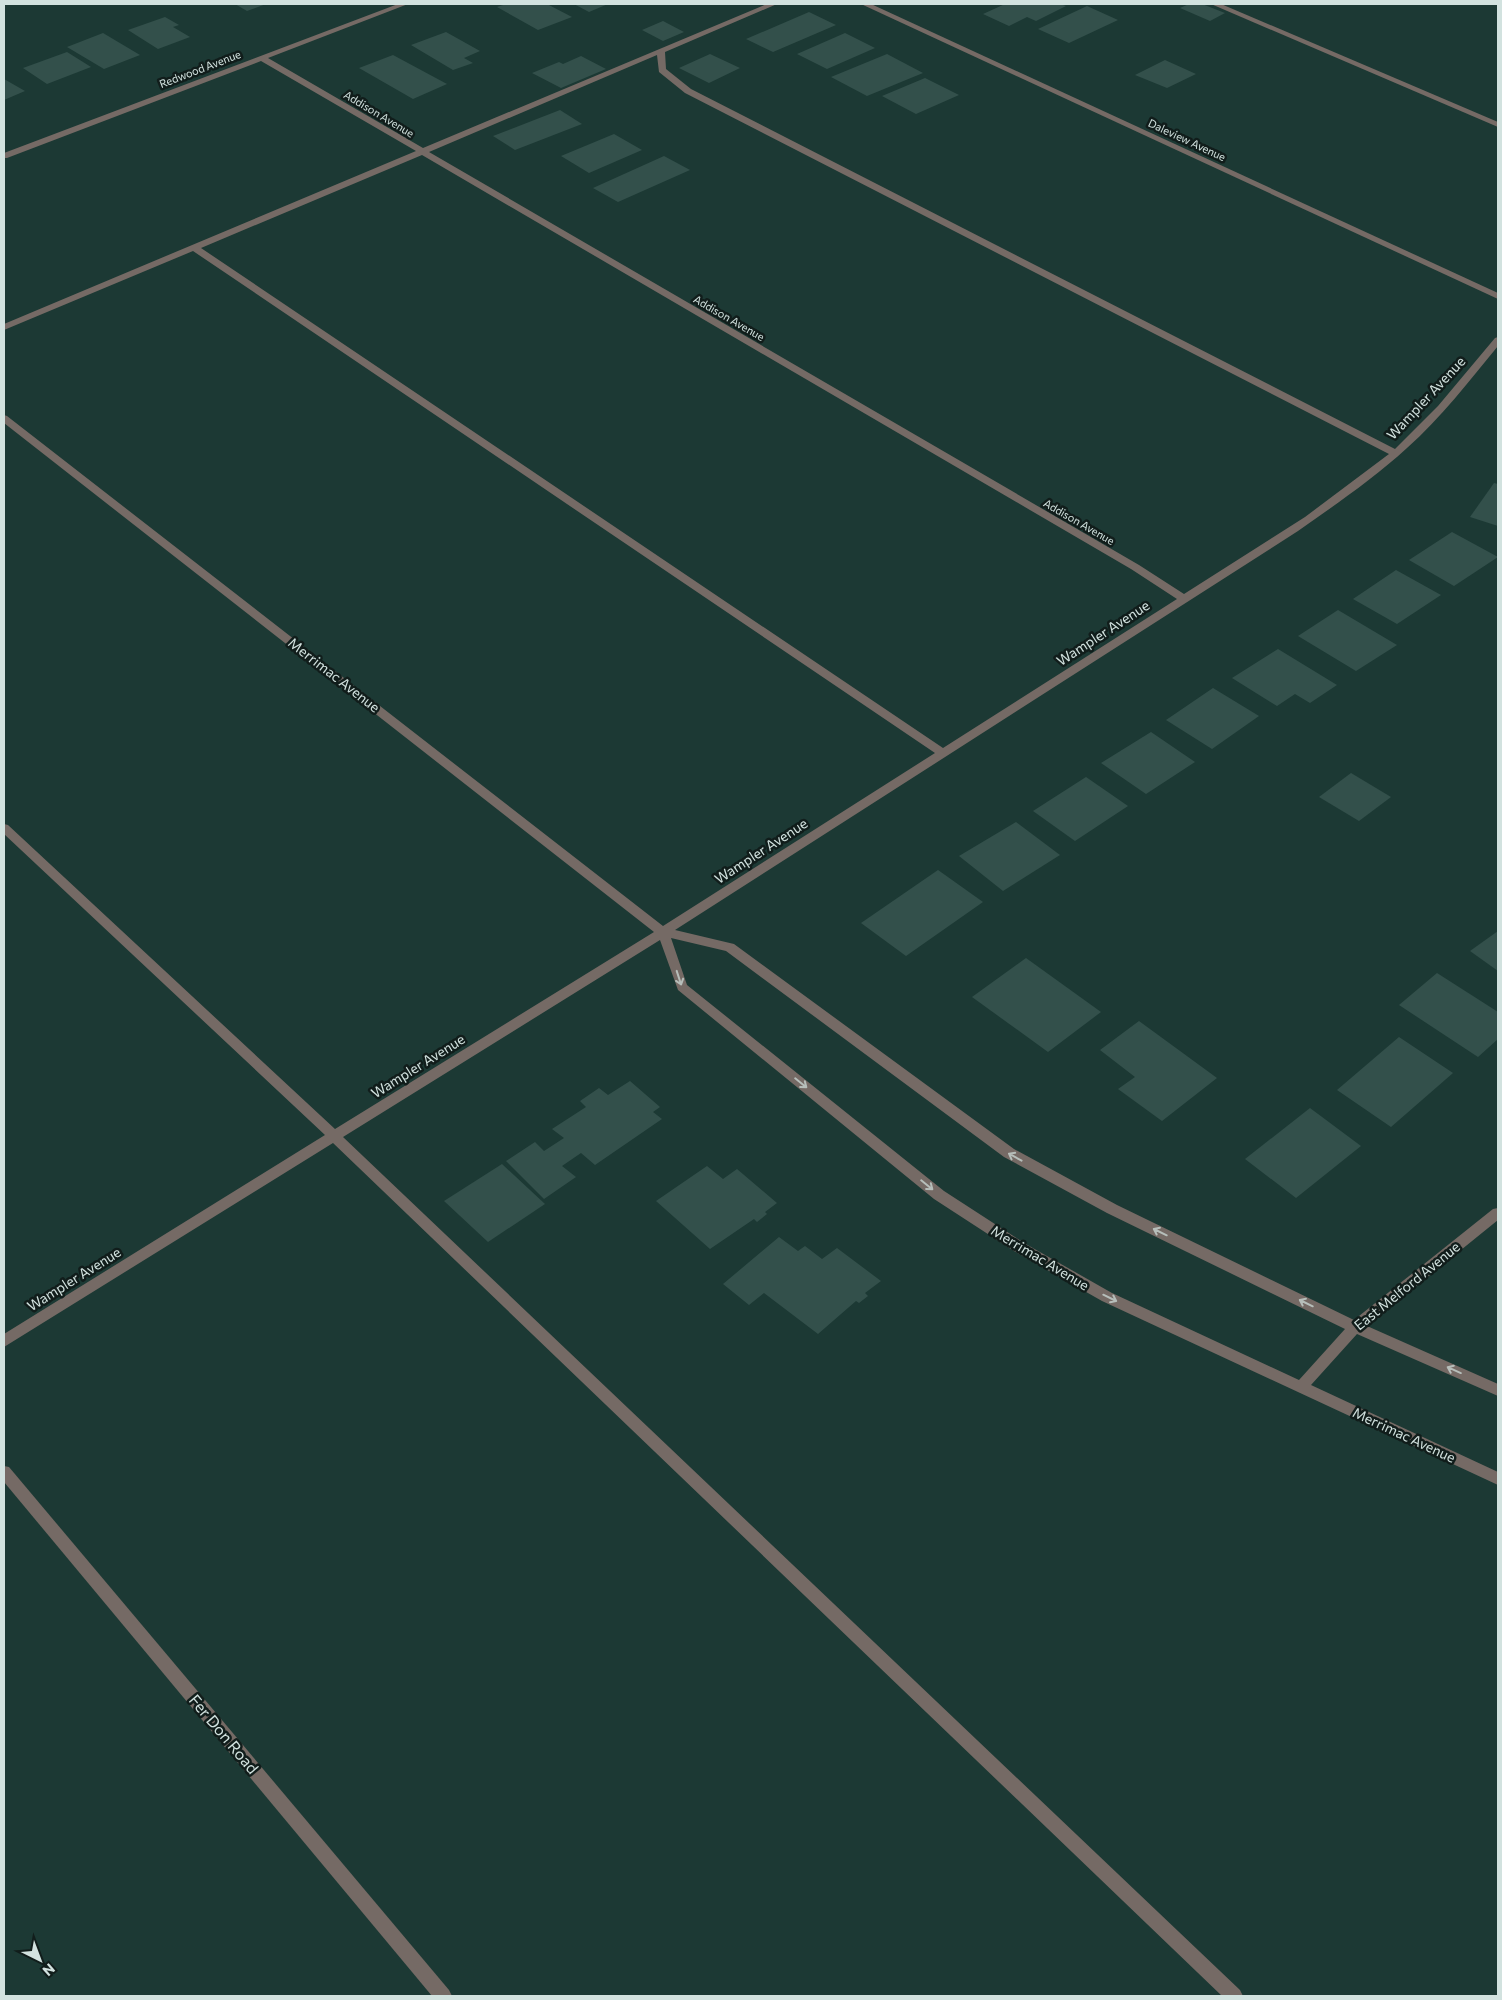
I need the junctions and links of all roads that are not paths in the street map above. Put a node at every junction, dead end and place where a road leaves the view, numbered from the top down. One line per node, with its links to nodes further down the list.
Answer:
1 (404, 4): 6 (street, Redwood Avenue)
2 (773, 4): 5 (street)
3 (865, 4): 11 (street, Daleview Avenue)
4 (1215, 4): 7 (street)
5 (661, 51): 8 (street); 15 (street)
6 (262, 58): 8 (street, Addison Avenue); 9 (street, Redwood Avenue)
7 (1498, 125)
8 (421, 152): 10 (street); 16 (street, Addison Avenue)
9 (4, 156)
10 (194, 247): 12 (street); 17 (street)
11 (1498, 296)
12 (4, 327)
13 (1498, 340): 15 (street, Wampler Avenue)
14 (4, 418): 19 (street, Merrimac Avenue)
15 (1395, 453): 16 (street, Wampler Avenue)
16 (1184, 599): 17 (street, Wampler Avenue)
17 (943, 753): 19 (street, Wampler Avenue)
18 (4, 828): 20 (street)
19 (663, 932): 20 (street, Wampler Avenue); 22 (street, Merrimac Avenue, one-way to 19); 24 (street, Merrimac Avenue, one-way to 24)
20 (334, 1136): 23 (street, Wampler Avenue); 29 (street)
21 (1498, 1213): 22 (street, East Melford Avenue)
22 (1355, 1327): 24 (street, East Melford Avenue); 25 (street, Merrimac Avenue, one-way to 22)
23 (4, 1341)
24 (1301, 1387): 27 (street, Merrimac Avenue)
25 (1498, 1390)
26 (4, 1472): 28 (street, Fer Don Road)
27 (1498, 1479)
28 (443, 1996)
29 (1234, 1996)

